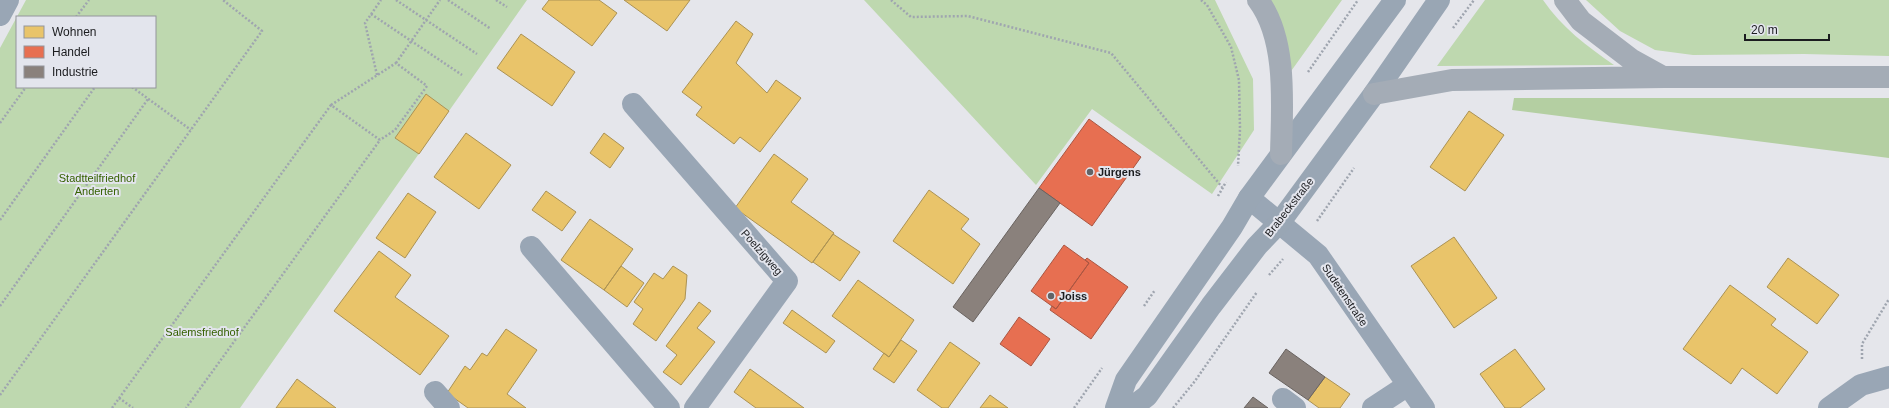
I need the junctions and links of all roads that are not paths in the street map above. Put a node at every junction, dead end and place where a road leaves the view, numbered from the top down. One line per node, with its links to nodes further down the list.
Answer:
1 (8, 0): 6 (street)
2 (1258, 0): 11 (highway)
3 (1395, 0): 11 (main road)
4 (1439, 0): 9 (main road, Brabeckstraße)
5 (1565, 0): 7 (highway)
6 (0, 15)
7 (1664, 77): 8 (highway); 9 (highway)
8 (1889, 77)
9 (1374, 94): 13 (main road, Brabeckstraße)
10 (633, 104): 18 (street, Poelzigweg)
11 (1281, 154): 12 (main road)
12 (1249, 198): 13 (street, Sudetenstraße); 19 (main road)
13 (1280, 222): 16 (street, Sudetenstraße); 20 (main road, Brabeckstraße)
14 (531, 247): 17 (street)
15 (1889, 377): 23 (street)
16 (1408, 385): 21 (street); 22 (street, Sudetenstraße)
17 (669, 408)
18 (695, 408)
19 (1116, 408)
20 (1132, 408)
21 (1374, 408)
22 (1424, 408)
23 (1829, 408)

